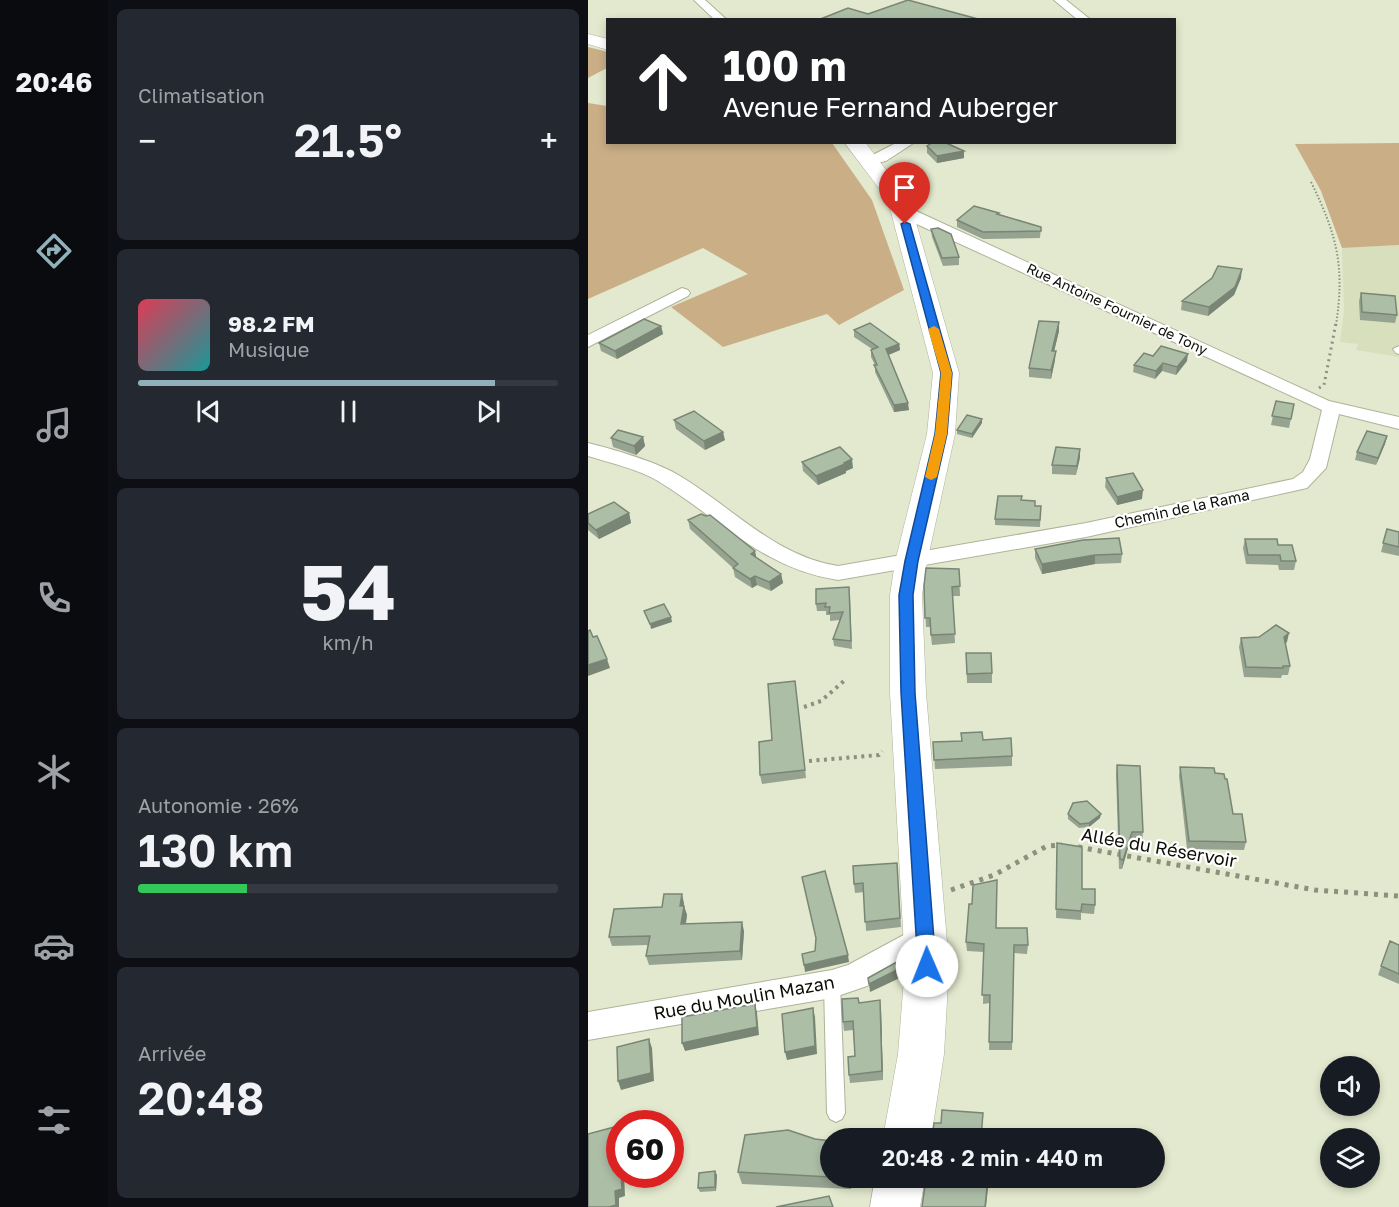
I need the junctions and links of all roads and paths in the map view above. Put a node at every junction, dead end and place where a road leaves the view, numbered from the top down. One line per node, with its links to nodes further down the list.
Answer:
1 (699, 0): 3 (street)
2 (1059, 0): 4 (street)
3 (720, 18)
4 (1083, 18)
5 (588, 39): 6 (main road)
6 (606, 44)
7 (906, 144): 8 (street)
8 (861, 152): 10 (main road)
9 (1311, 182): 13 (path)
10 (902, 212): 13 (street, Rue Antoine Fournier de Tony); 17 (main road)
11 (682, 293): 12 (street)
12 (588, 342)
13 (1302, 395): 14 (street, Rue Antoine Fournier de Tony)
14 (1332, 408): 15 (street); 17 (street, Chemin de la Rama)
15 (1399, 423)
16 (590, 453): 17 (street, Chemin de la Rama)
17 (911, 561): 25 (main road)
18 (844, 681): 19 (path)
19 (804, 707)
20 (882, 751): 21 (path)
21 (809, 761)
22 (1065, 845): 25 (path, Allée du Réservoir)
23 (1076, 847): 24 (path, Allée du Réservoir)
24 (1399, 896)
25 (925, 917): 26 (street, Rue du Moulin Mazan); 29 (main road)
26 (832, 984): 27 (street, Rue du Moulin Mazan); 28 (lane)
27 (588, 1026)
28 (836, 1113)
29 (909, 1128)
30 (898, 1188): 31 (main road)
31 (895, 1207)

